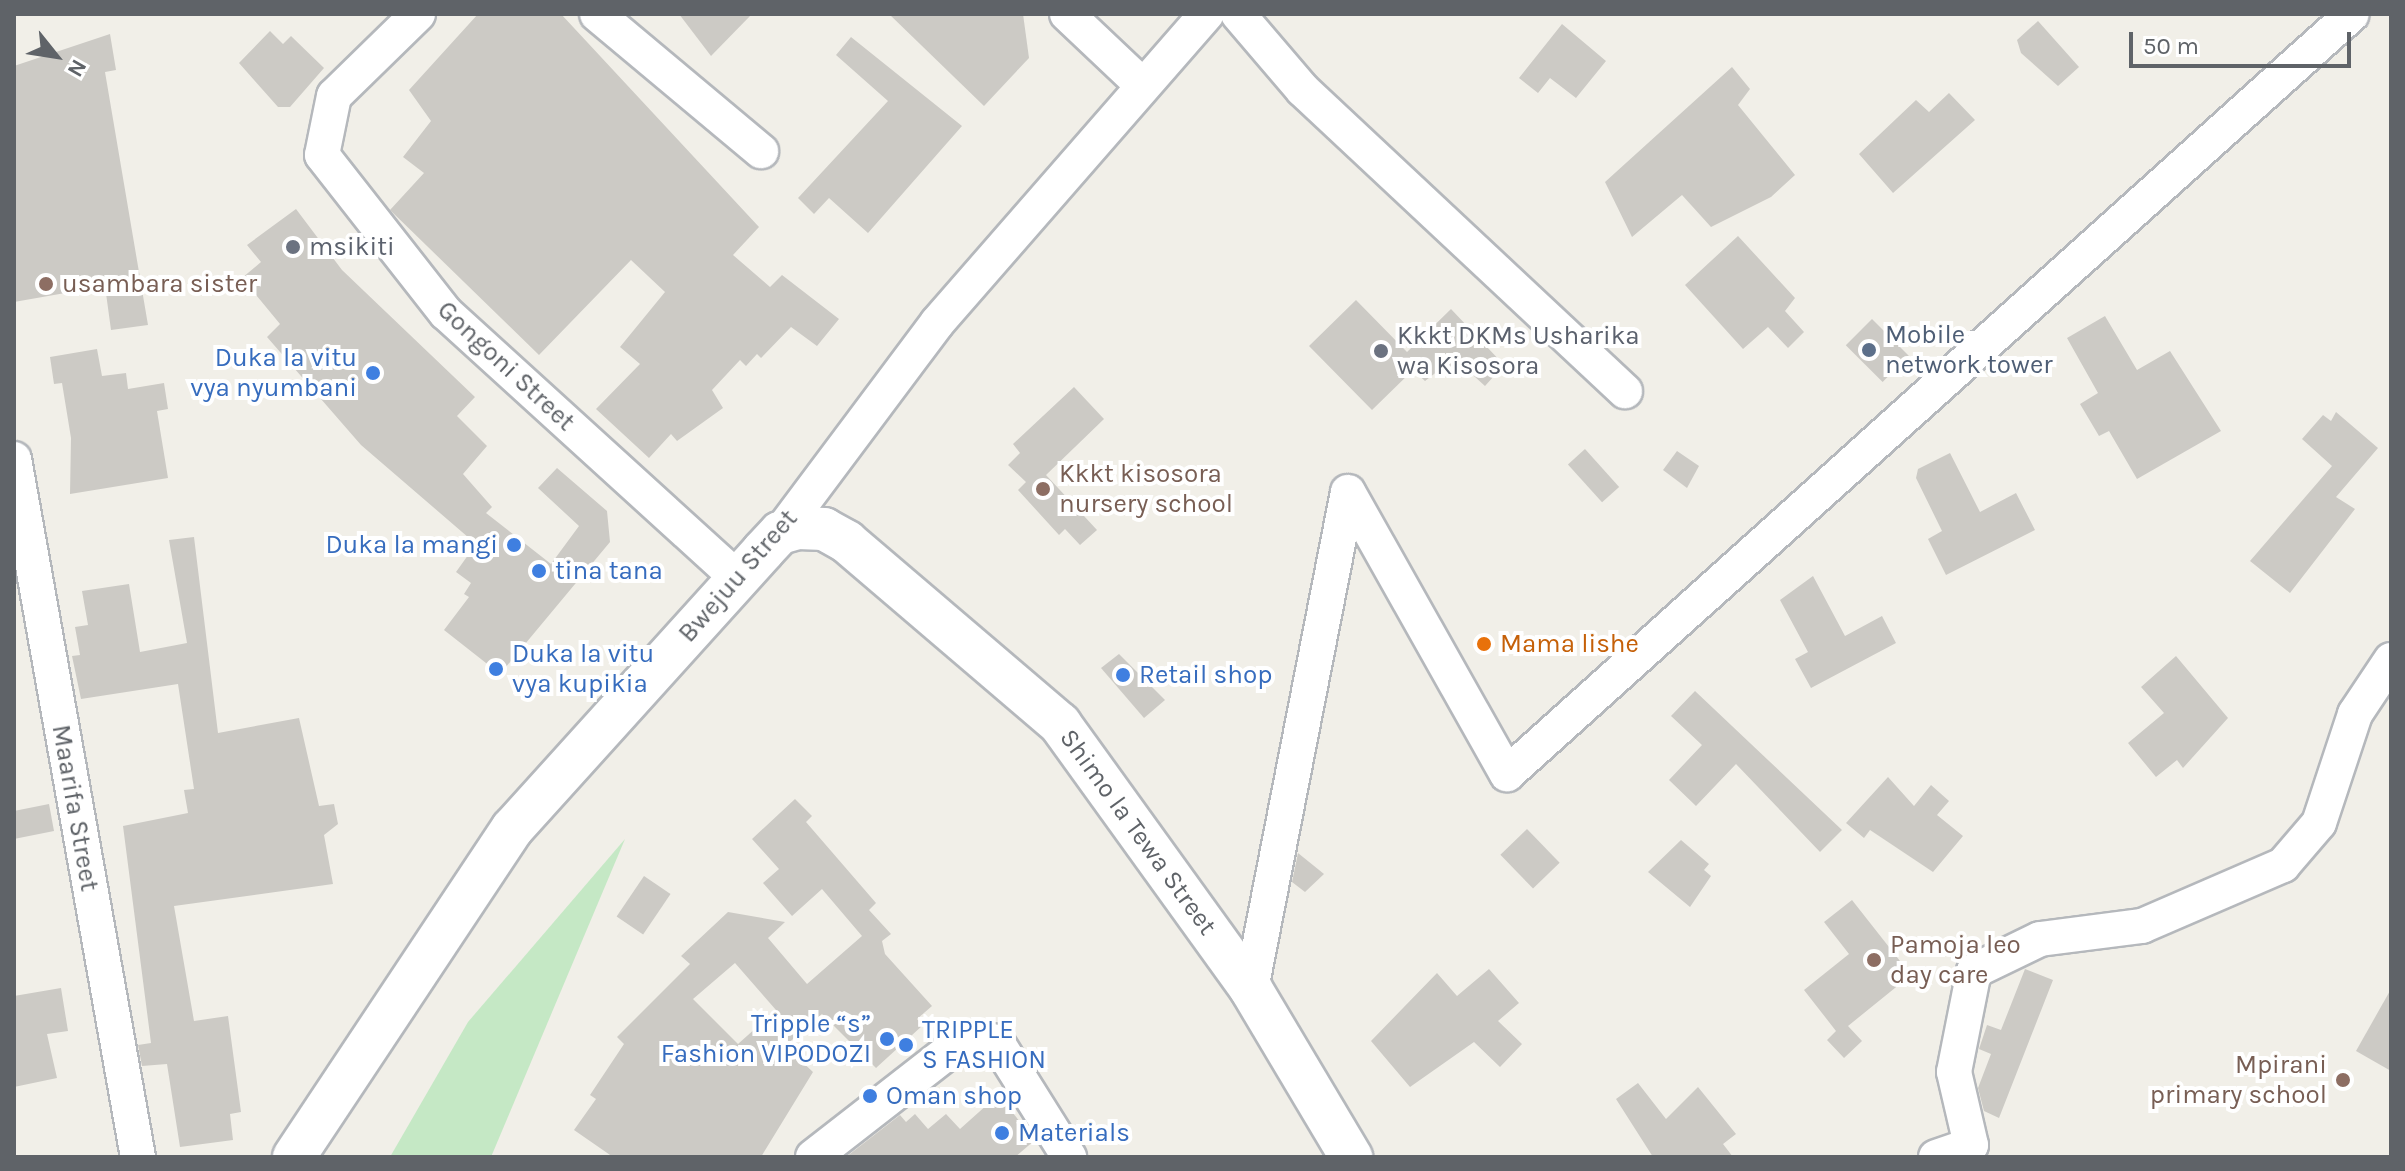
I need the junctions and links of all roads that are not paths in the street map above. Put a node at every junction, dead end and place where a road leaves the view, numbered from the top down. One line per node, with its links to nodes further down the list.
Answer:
1 (418, 14): 12 (street, Gongoni Street)
2 (597, 14): 8 (street)
3 (1067, 14): 7 (street)
4 (1207, 14): 7 (street, Bwejuu Street)
5 (1238, 14): 9 (street)
6 (2352, 14): 14 (street)
7 (1142, 85): 11 (street, Bwejuu Street)
8 (761, 151)
9 (1625, 391)
10 (14, 459): 16 (street, Maarifa Street)
11 (780, 533): 12 (street, Bwejuu Street); 14 (street, Shimo la Tewa Street)
12 (737, 578): 17 (street, Bwejuu Street)
13 (2391, 660): 15 (street)
14 (1251, 989): 20 (street, Shimo la Tewa Street)
15 (1974, 1151): 21 (street)
16 (138, 1157)
17 (294, 1157)
18 (813, 1157): 19 (street)
19 (1069, 1157)
20 (1351, 1157)
21 (1936, 1157)

